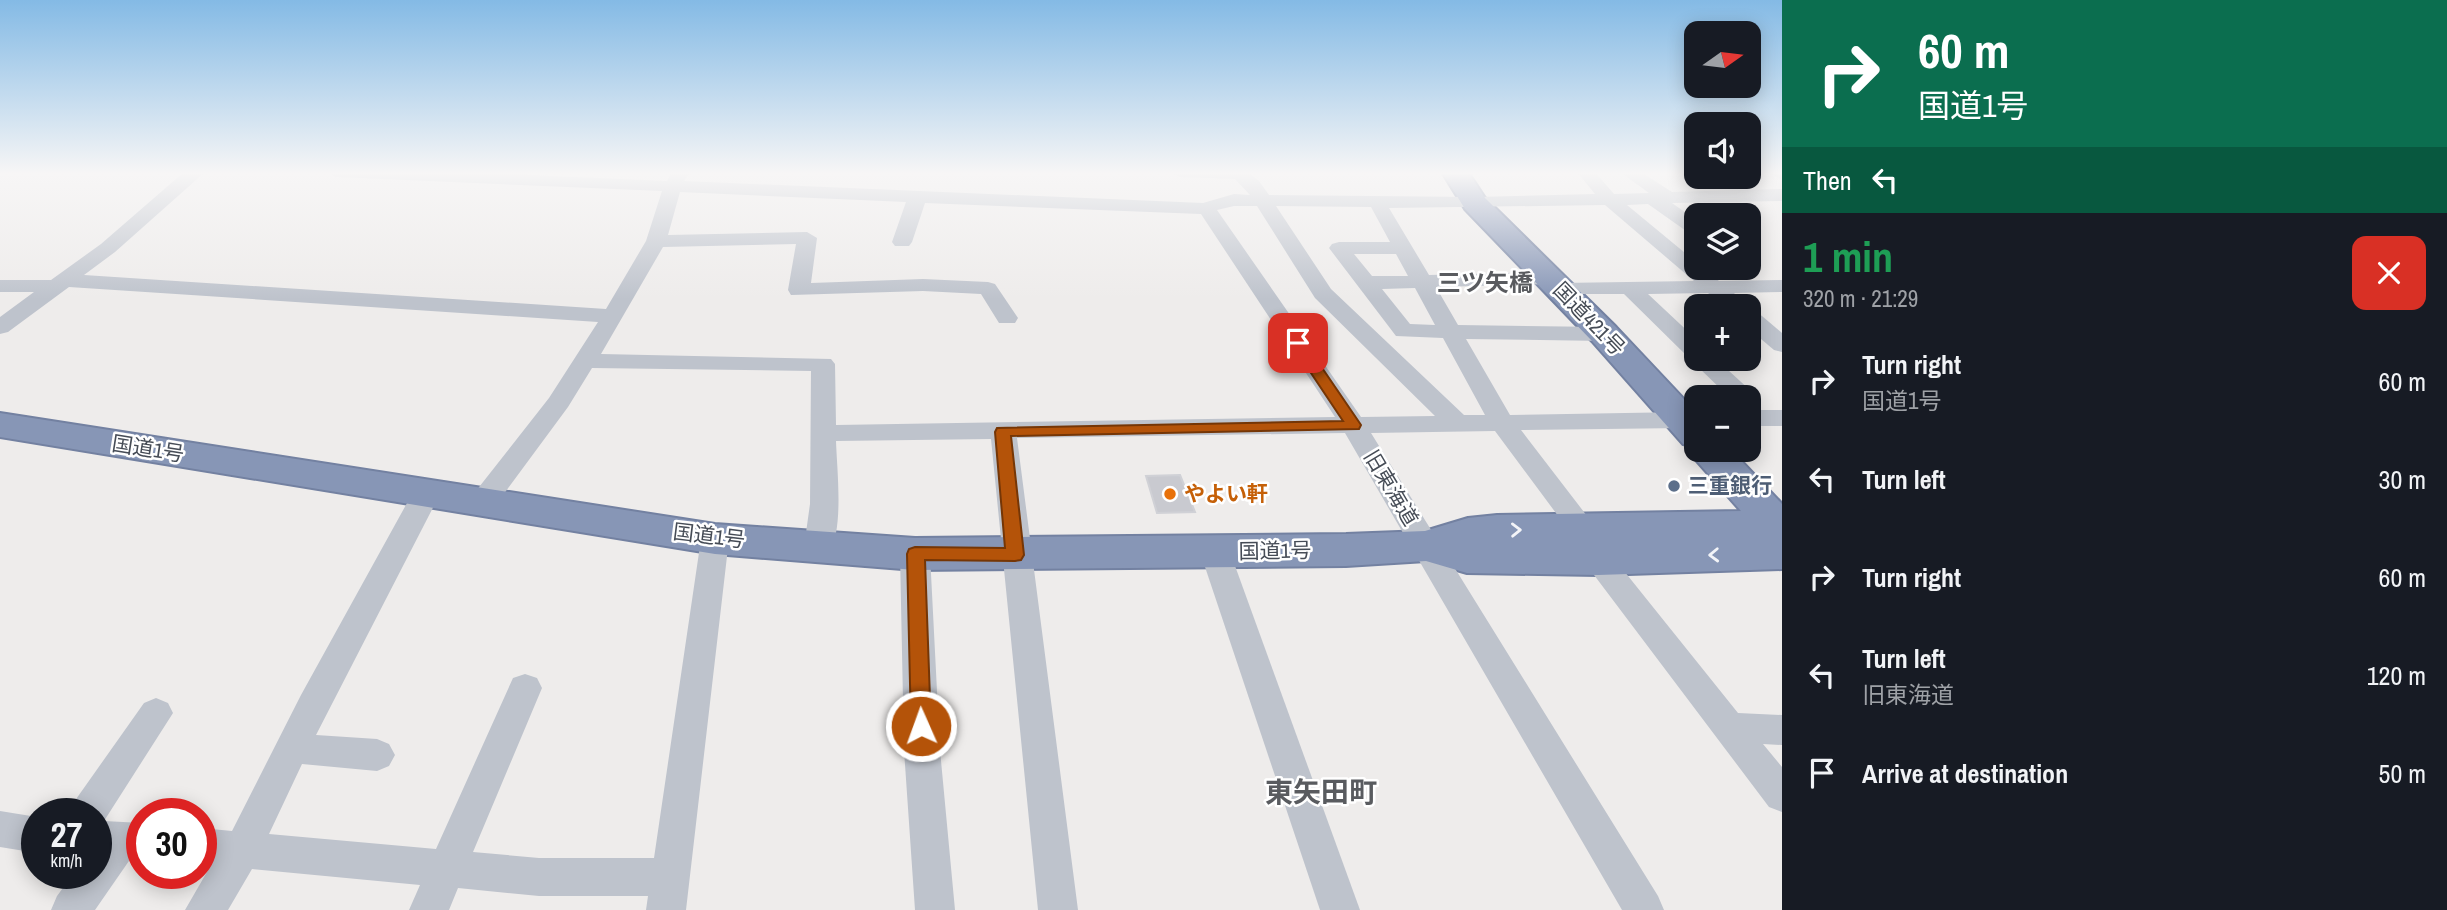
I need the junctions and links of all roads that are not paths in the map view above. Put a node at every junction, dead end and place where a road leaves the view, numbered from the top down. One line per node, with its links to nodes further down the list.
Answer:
1 (145, 214): 14 (street)
2 (665, 214): 9 (street)
3 (913, 214): 10 (street)
4 (1211, 214): 40 (street, 旧東海道)
5 (1272, 214): 28 (street)
6 (1384, 214): 11 (street)
7 (1486, 214): 16 (highway, 国道421号)
8 (1627, 214): 19 (street)
9 (656, 241): 22 (street); 23 (street)
10 (902, 242)
11 (1404, 248): 13 (street); 15 (street)
12 (1761, 275): 18 (street)
13 (1423, 282): 15 (street); 16 (street); 27 (street)
14 (60, 283): 17 (street); 22 (street); 24 (street)
15 (1364, 284): 26 (street)
16 (1555, 284): 20 (street); 29 (highway, 国道421号)
17 (0, 286)
18 (1778, 286): 19 (street)
19 (1714, 287): 20 (street); 21 (street)
20 (1629, 288): 30 (street)
21 (1722, 294)
22 (613, 316): 32 (street)
23 (1007, 318)
24 (0, 327)
25 (1761, 327): 31 (street)
26 (1404, 331): 27 (street); 28 (street)
27 (1451, 331): 29 (street); 37 (street)
28 (1363, 334): 36 (street)
29 (1604, 334): 35 (highway, 国道421号)
30 (1684, 341)
31 (1782, 345)
32 (585, 361): 42 (street); 45 (street)
33 (1716, 371): 34 (street)
34 (1730, 385)
35 (1684, 418)
36 (1457, 423): 37 (street); 40 (street)
37 (1502, 423): 38 (street); 48 (street)
38 (1684, 423)
39 (0, 425): 44 (highway, 国道1号)
40 (1354, 425): 41 (street); 49 (street, 旧東海道)
41 (1003, 432): 42 (street); 53 (street)
42 (825, 433): 50 (street)
43 (1719, 462): 46 (highway)
44 (426, 494): 45 (highway, 国道1号); 58 (street)
45 (482, 503): 47 (highway, 国道1号)
46 (1781, 533): 48 (highway, 国道1号)
47 (715, 539): 50 (highway, 国道1号); 66 (street)
48 (1591, 544): 49 (highway, 国道1号); 56 (street)
49 (1425, 546): 51 (highway, 国道1号); 73 (street, 旧東海道)
50 (819, 547): 52 (highway, 国道1号)
51 (1215, 551): 53 (highway, 国道1号); 72 (street)
52 (915, 554): 53 (highway, 国道1号); 70 (street)
53 (1015, 555): 71 (street)
54 (525, 688): 65 (street)
55 (156, 713): 61 (street)
56 (1730, 727): 57 (street); 60 (street)
57 (1782, 730)
58 (292, 748): 59 (street); 64 (street)
59 (377, 755)
60 (1782, 795)
61 (98, 798)
62 (120, 840): 67 (street)
63 (217, 848): 64 (street)
64 (242, 850): 65 (street); 68 (street)
65 (447, 868): 66 (street); 69 (street)
66 (669, 894)
67 (71, 910)
68 (205, 910)
69 (429, 910)
70 (934, 910)
71 (1058, 910)
72 (1340, 910)
73 (1644, 910)

